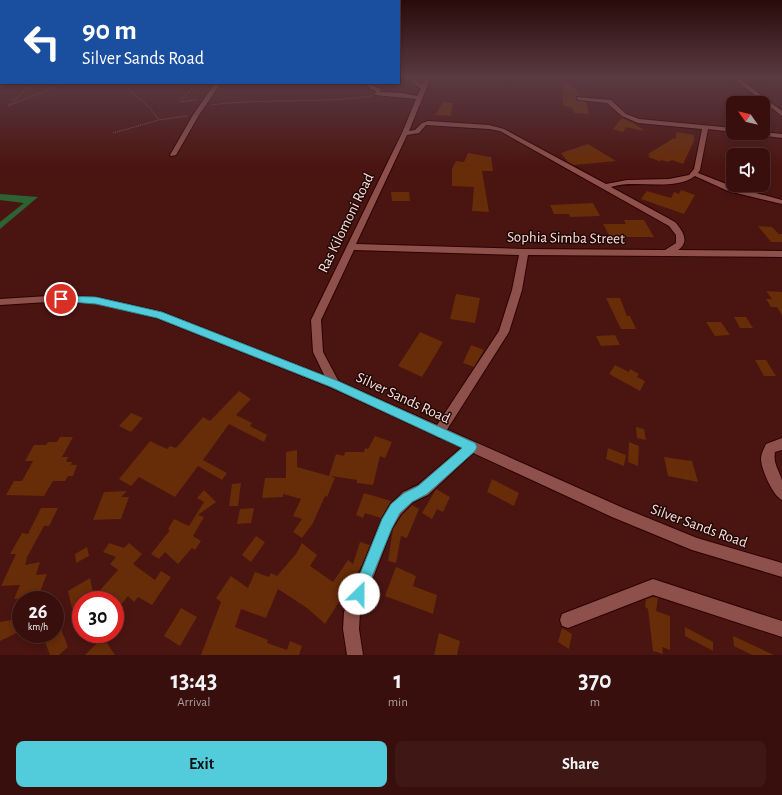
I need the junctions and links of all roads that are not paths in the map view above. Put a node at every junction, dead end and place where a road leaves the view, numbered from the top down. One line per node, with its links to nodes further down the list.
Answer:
1 (202, 108): 11 (street)
2 (415, 108): 8 (street, Ras Kilomoni Road)
3 (616, 108): 6 (street)
4 (774, 108): 5 (street)
5 (782, 114)
6 (705, 127): 7 (street); 12 (street)
7 (726, 129)
8 (405, 133): 13 (street); 15 (street, Ras Kilomoni Road)
9 (770, 134): 10 (street)
10 (782, 136)
11 (173, 155)
12 (695, 174): 13 (street); 14 (street)
13 (605, 187): 17 (street)
14 (782, 202)
15 (350, 247): 16 (street, Sophia Simba Street); 20 (street, Ras Kilomoni Road)
16 (524, 252): 17 (street, Sophia Simba Street); 21 (street)
17 (665, 252): 18 (street, Sophia Simba Street)
18 (782, 254)
19 (0, 302): 20 (street, Silver Sands Road)
20 (334, 384): 21 (street, Silver Sands Road)
21 (439, 432): 23 (street, Silver Sands Road)
22 (782, 444): 24 (street)
23 (471, 447): 25 (street, Silver Sands Road); 28 (street)
24 (782, 493)
25 (782, 570)
26 (568, 620): 27 (street)
27 (782, 629)
28 (355, 655)

